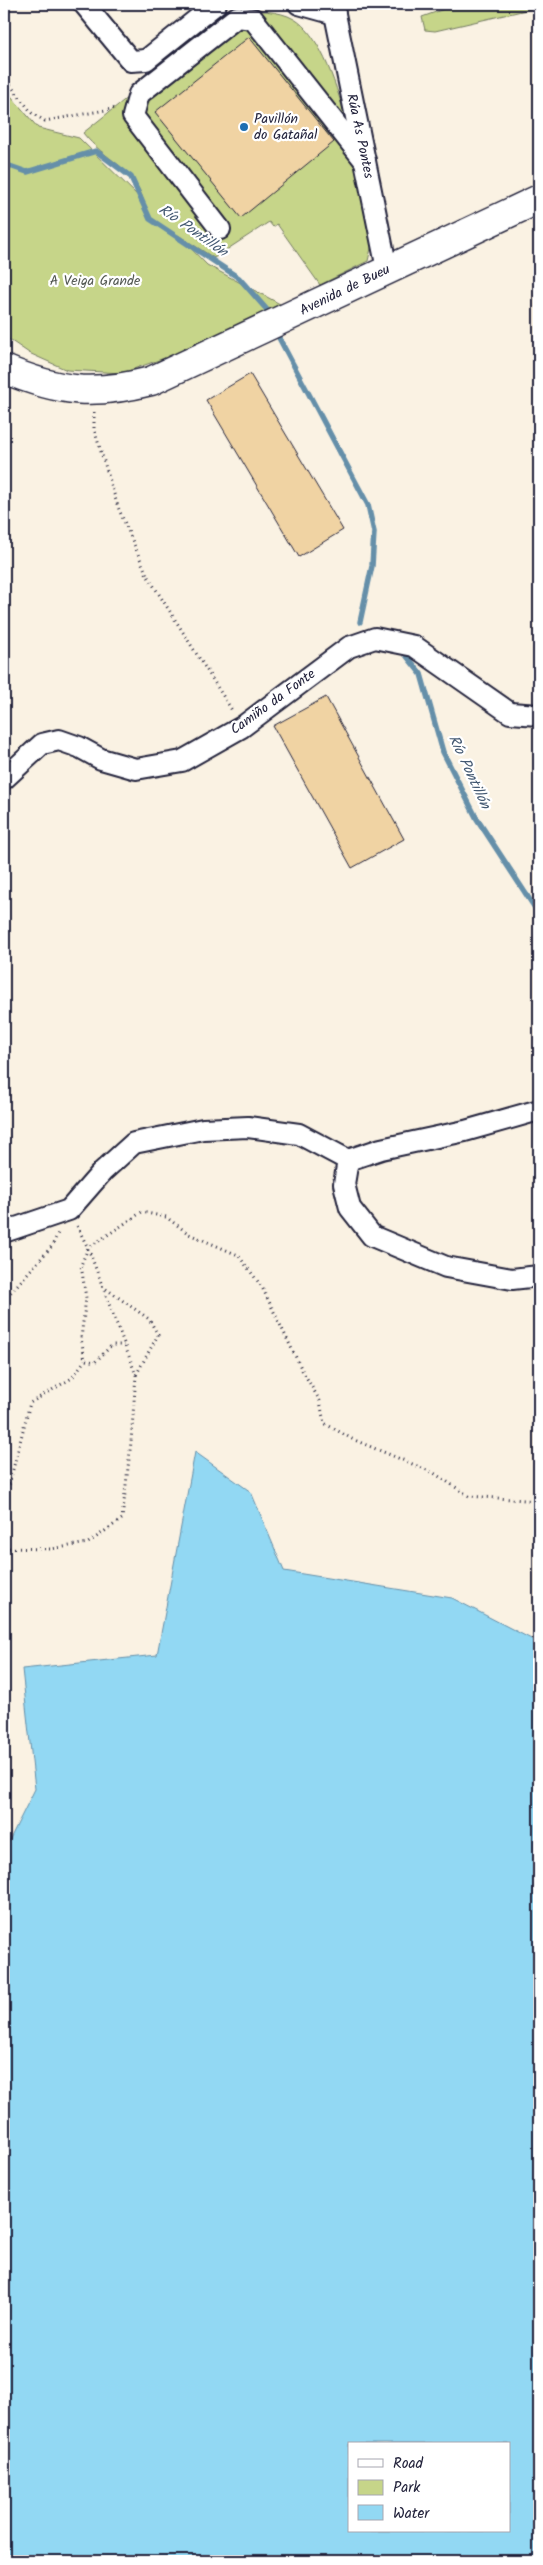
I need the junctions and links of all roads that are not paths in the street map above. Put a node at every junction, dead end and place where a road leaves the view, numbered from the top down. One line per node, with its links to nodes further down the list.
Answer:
1 (84, 4): 2 (street)
2 (216, 4)
3 (298, 4): 4 (street)
4 (333, 9): 5 (street, Rúa As Pontes)
5 (365, 161): 7 (street); 8 (street, Rúa As Pontes)
6 (539, 199): 8 (main road, Avenida de Bueu)
7 (220, 229)
8 (387, 269): 9 (main road, Avenida de Bueu)
9 (4, 369)
10 (539, 715): 11 (street, Camiño da Fonte)
11 (4, 779)
12 (539, 1110): 13 (street)
13 (348, 1160): 14 (street); 15 (street)
14 (4, 1232)
15 (539, 1276)

